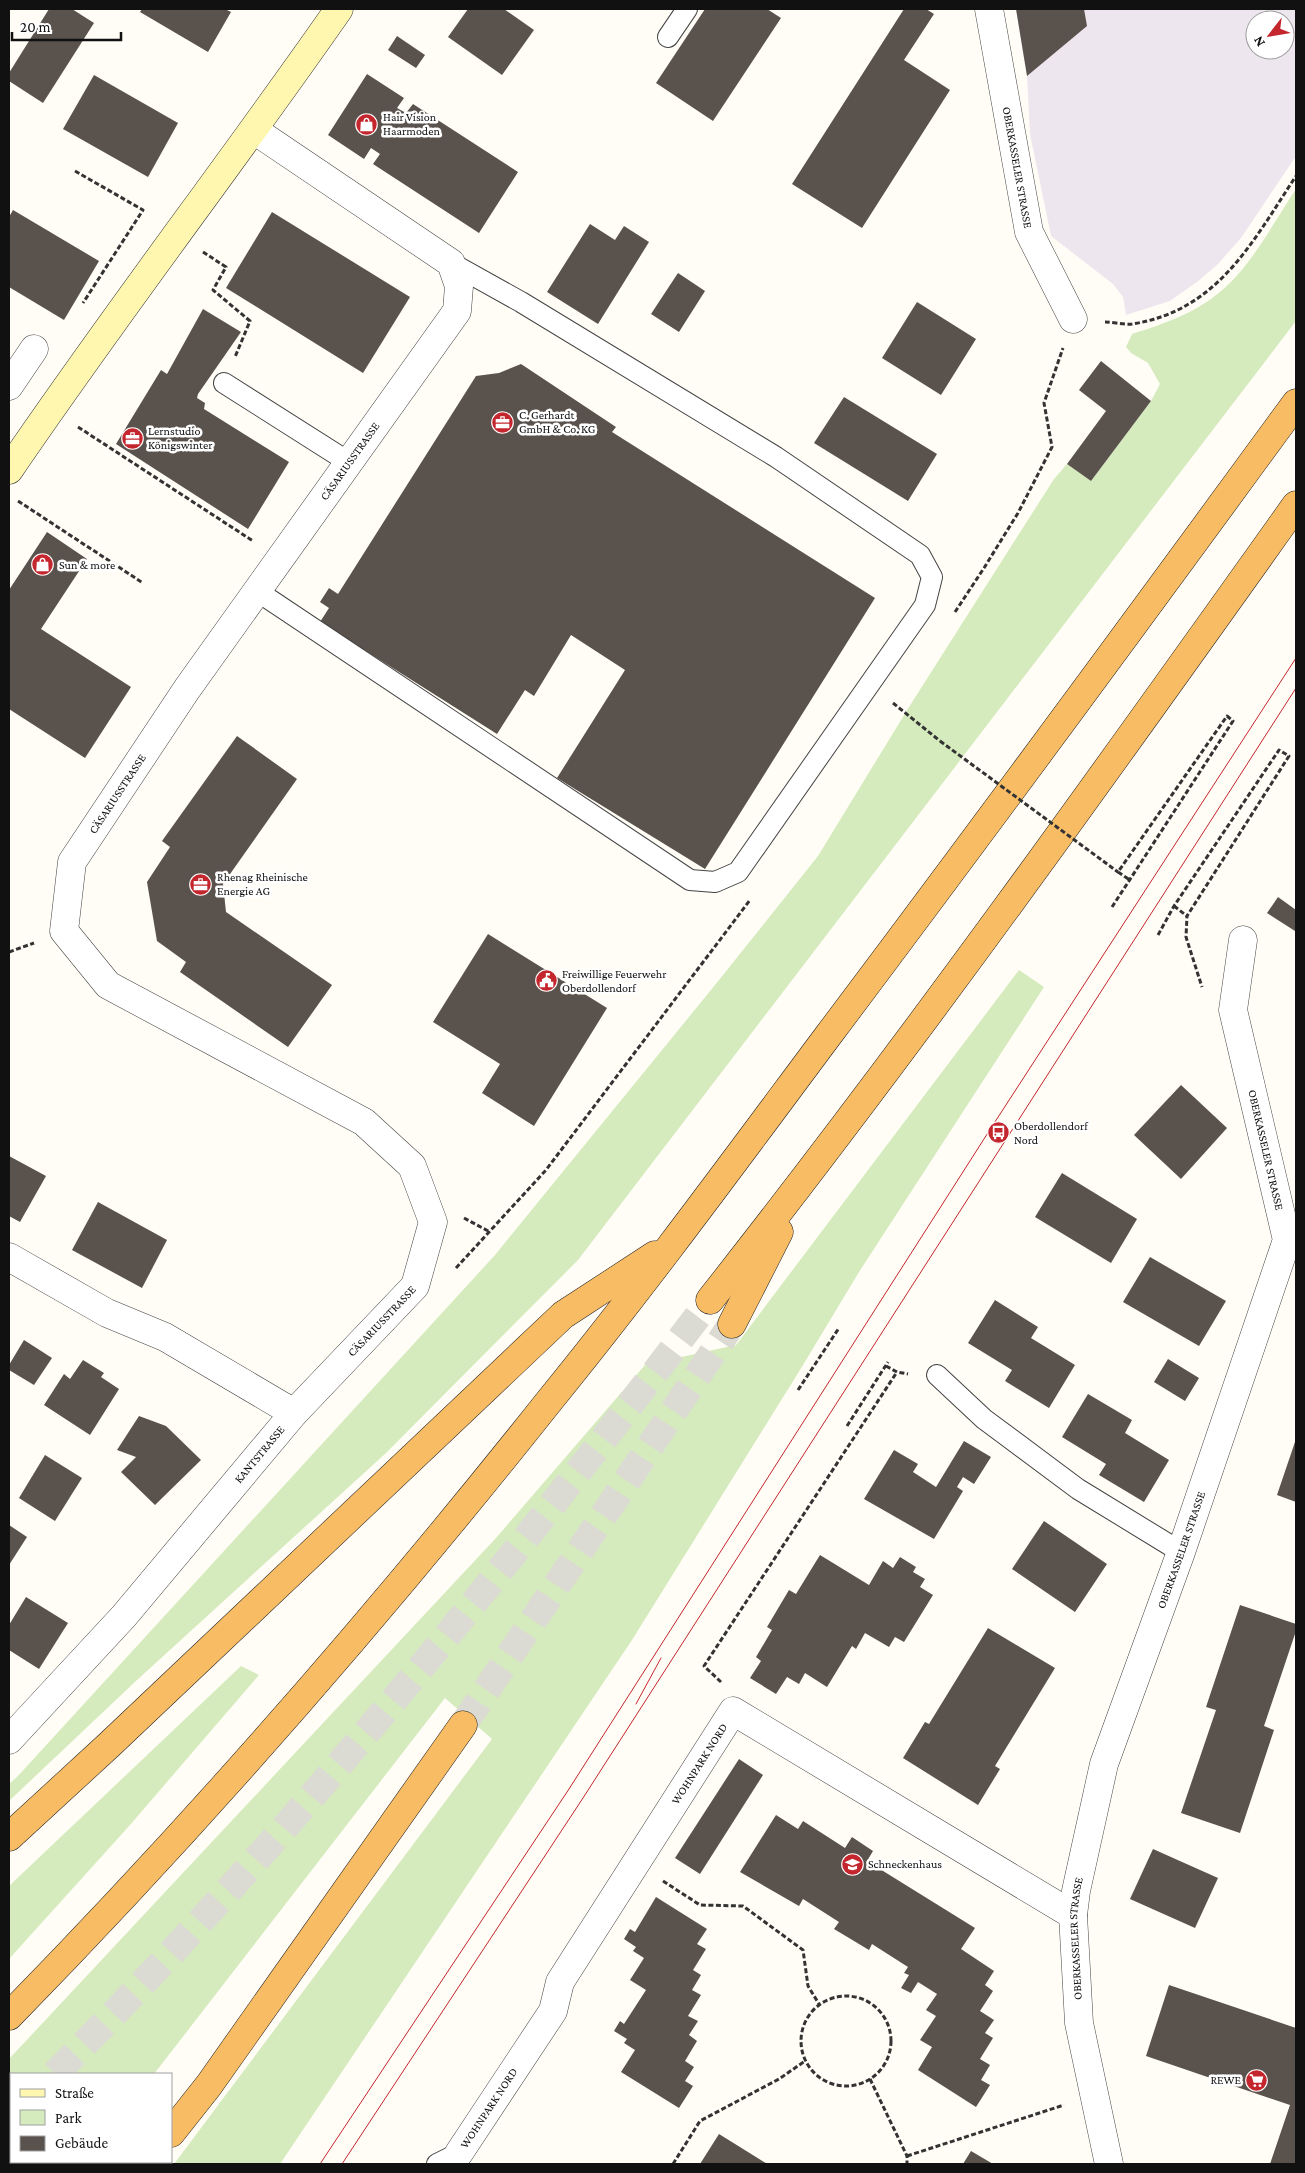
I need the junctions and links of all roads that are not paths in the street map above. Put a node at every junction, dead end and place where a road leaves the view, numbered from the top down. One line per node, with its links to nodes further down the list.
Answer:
1 (339, 9): 5 (main road)
2 (688, 9): 4 (lane)
3 (989, 9): 7 (street, OBERKASSELER STRASSE)
4 (668, 37)
5 (254, 130): 6 (street); 13 (main road)
6 (451, 262): 12 (street, CÄSARIUSSTRASSE); 15 (lane)
7 (1073, 319)
8 (34, 349): 10 (street)
9 (224, 383): 12 (lane)
10 (9, 386)
11 (1296, 403): 19 (highway)
12 (350, 463): 15 (street, CÄSARIUSSTRASSE)
13 (9, 470)
14 (1296, 505): 17 (highway)
15 (257, 592): 24 (street, CÄSARIUSSTRASSE)
16 (1243, 940): 18 (street, OBERKASSELER STRASSE)
17 (807, 1177): 21 (highway); 22 (highway)
18 (1292, 1229): 25 (street, OBERKASSELER STRASSE)
19 (673, 1243): 28 (highway); 30 (highway)
20 (9, 1257): 24 (street, KANTSTRASSE)
21 (710, 1300)
22 (732, 1324)
23 (937, 1374): 25 (lane)
24 (294, 1413): 27 (street, KANTSTRASSE)
25 (1181, 1552): 29 (street, OBERKASSELER STRASSE)
26 (463, 1725): 31 (highway)
27 (9, 1740)
28 (9, 1837)
29 (1073, 1914): 32 (street, WOHNPARK NORD); 33 (street, OBERKASSELER STRASSE)
30 (9, 2016)
31 (172, 2132)
32 (448, 2158)
33 (1109, 2164)

